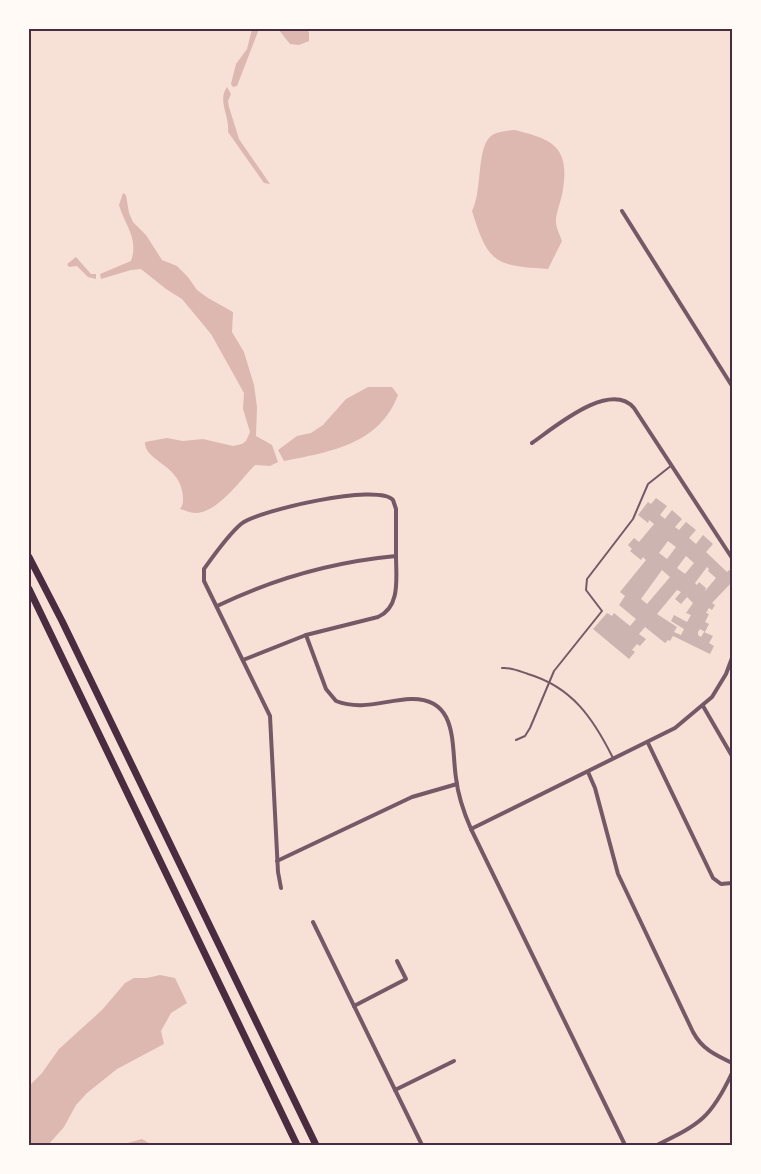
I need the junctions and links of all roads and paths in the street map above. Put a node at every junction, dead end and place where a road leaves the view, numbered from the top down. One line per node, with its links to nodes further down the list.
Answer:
1 (622, 210): 3 (street)
2 (732, 375): 3 (street)
3 (727, 378): 4 (street)
4 (732, 386)
5 (532, 443): 6 (street)
6 (672, 465): 9 (street); 16 (lane)
7 (396, 556): 11 (street); 11 (street); 12 (street)
8 (29, 557): 36 (highway)
9 (732, 558)
10 (29, 589): 35 (highway)
11 (217, 606): 14 (street)
12 (306, 635): 14 (street); 23 (street)
13 (732, 658): 17 (street)
14 (243, 660): 25 (street)
15 (502, 668): 16 (lane)
16 (550, 682): 18 (lane); 21 (lane)
17 (703, 706): 19 (street); 20 (street)
18 (516, 740)
19 (648, 743): 21 (street); 26 (street)
20 (732, 756)
21 (614, 760): 22 (street)
22 (588, 772): 24 (street); 32 (street)
23 (457, 784): 24 (street); 25 (street)
24 (471, 829): 38 (street)
25 (277, 861): 27 (street)
26 (732, 883)
27 (281, 888)
28 (313, 922): 30 (street)
29 (397, 961): 30 (street)
30 (354, 1006): 34 (street)
31 (454, 1062): 34 (street)
32 (732, 1063)
33 (732, 1073): 39 (street)
34 (395, 1090): 37 (street)
35 (297, 1145)
36 (316, 1145)
37 (422, 1145)
38 (625, 1145)
39 (657, 1145)

